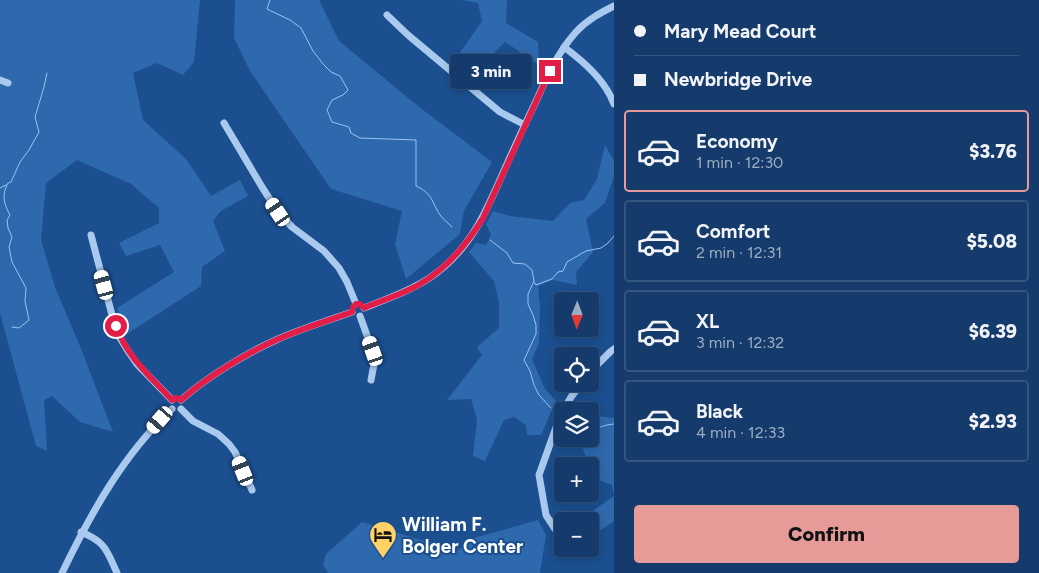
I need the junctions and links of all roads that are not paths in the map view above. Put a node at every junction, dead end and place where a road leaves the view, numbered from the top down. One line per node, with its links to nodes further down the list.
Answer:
1 (614, 6): 3 (street)
2 (387, 15): 8 (street)
3 (564, 46): 6 (street); 8 (street)
4 (0, 80): 5 (street)
5 (8, 83)
6 (614, 104)
7 (224, 123): 10 (street)
8 (524, 125): 11 (street)
9 (91, 235): 17 (street)
10 (356, 304): 11 (street); 12 (street)
11 (364, 308): 13 (street)
12 (352, 312): 13 (street); 18 (street)
13 (360, 316): 16 (street)
14 (614, 349): 15 (street)
15 (599, 363)
16 (371, 380)
17 (172, 400): 18 (street); 19 (street)
18 (181, 400): 20 (street)
19 (172, 409): 20 (street); 24 (street)
20 (181, 409): 22 (street)
21 (554, 436): 23 (street)
22 (252, 490)
23 (554, 527)
24 (81, 532): 25 (street); 26 (street)
25 (62, 573)
26 (118, 573)

